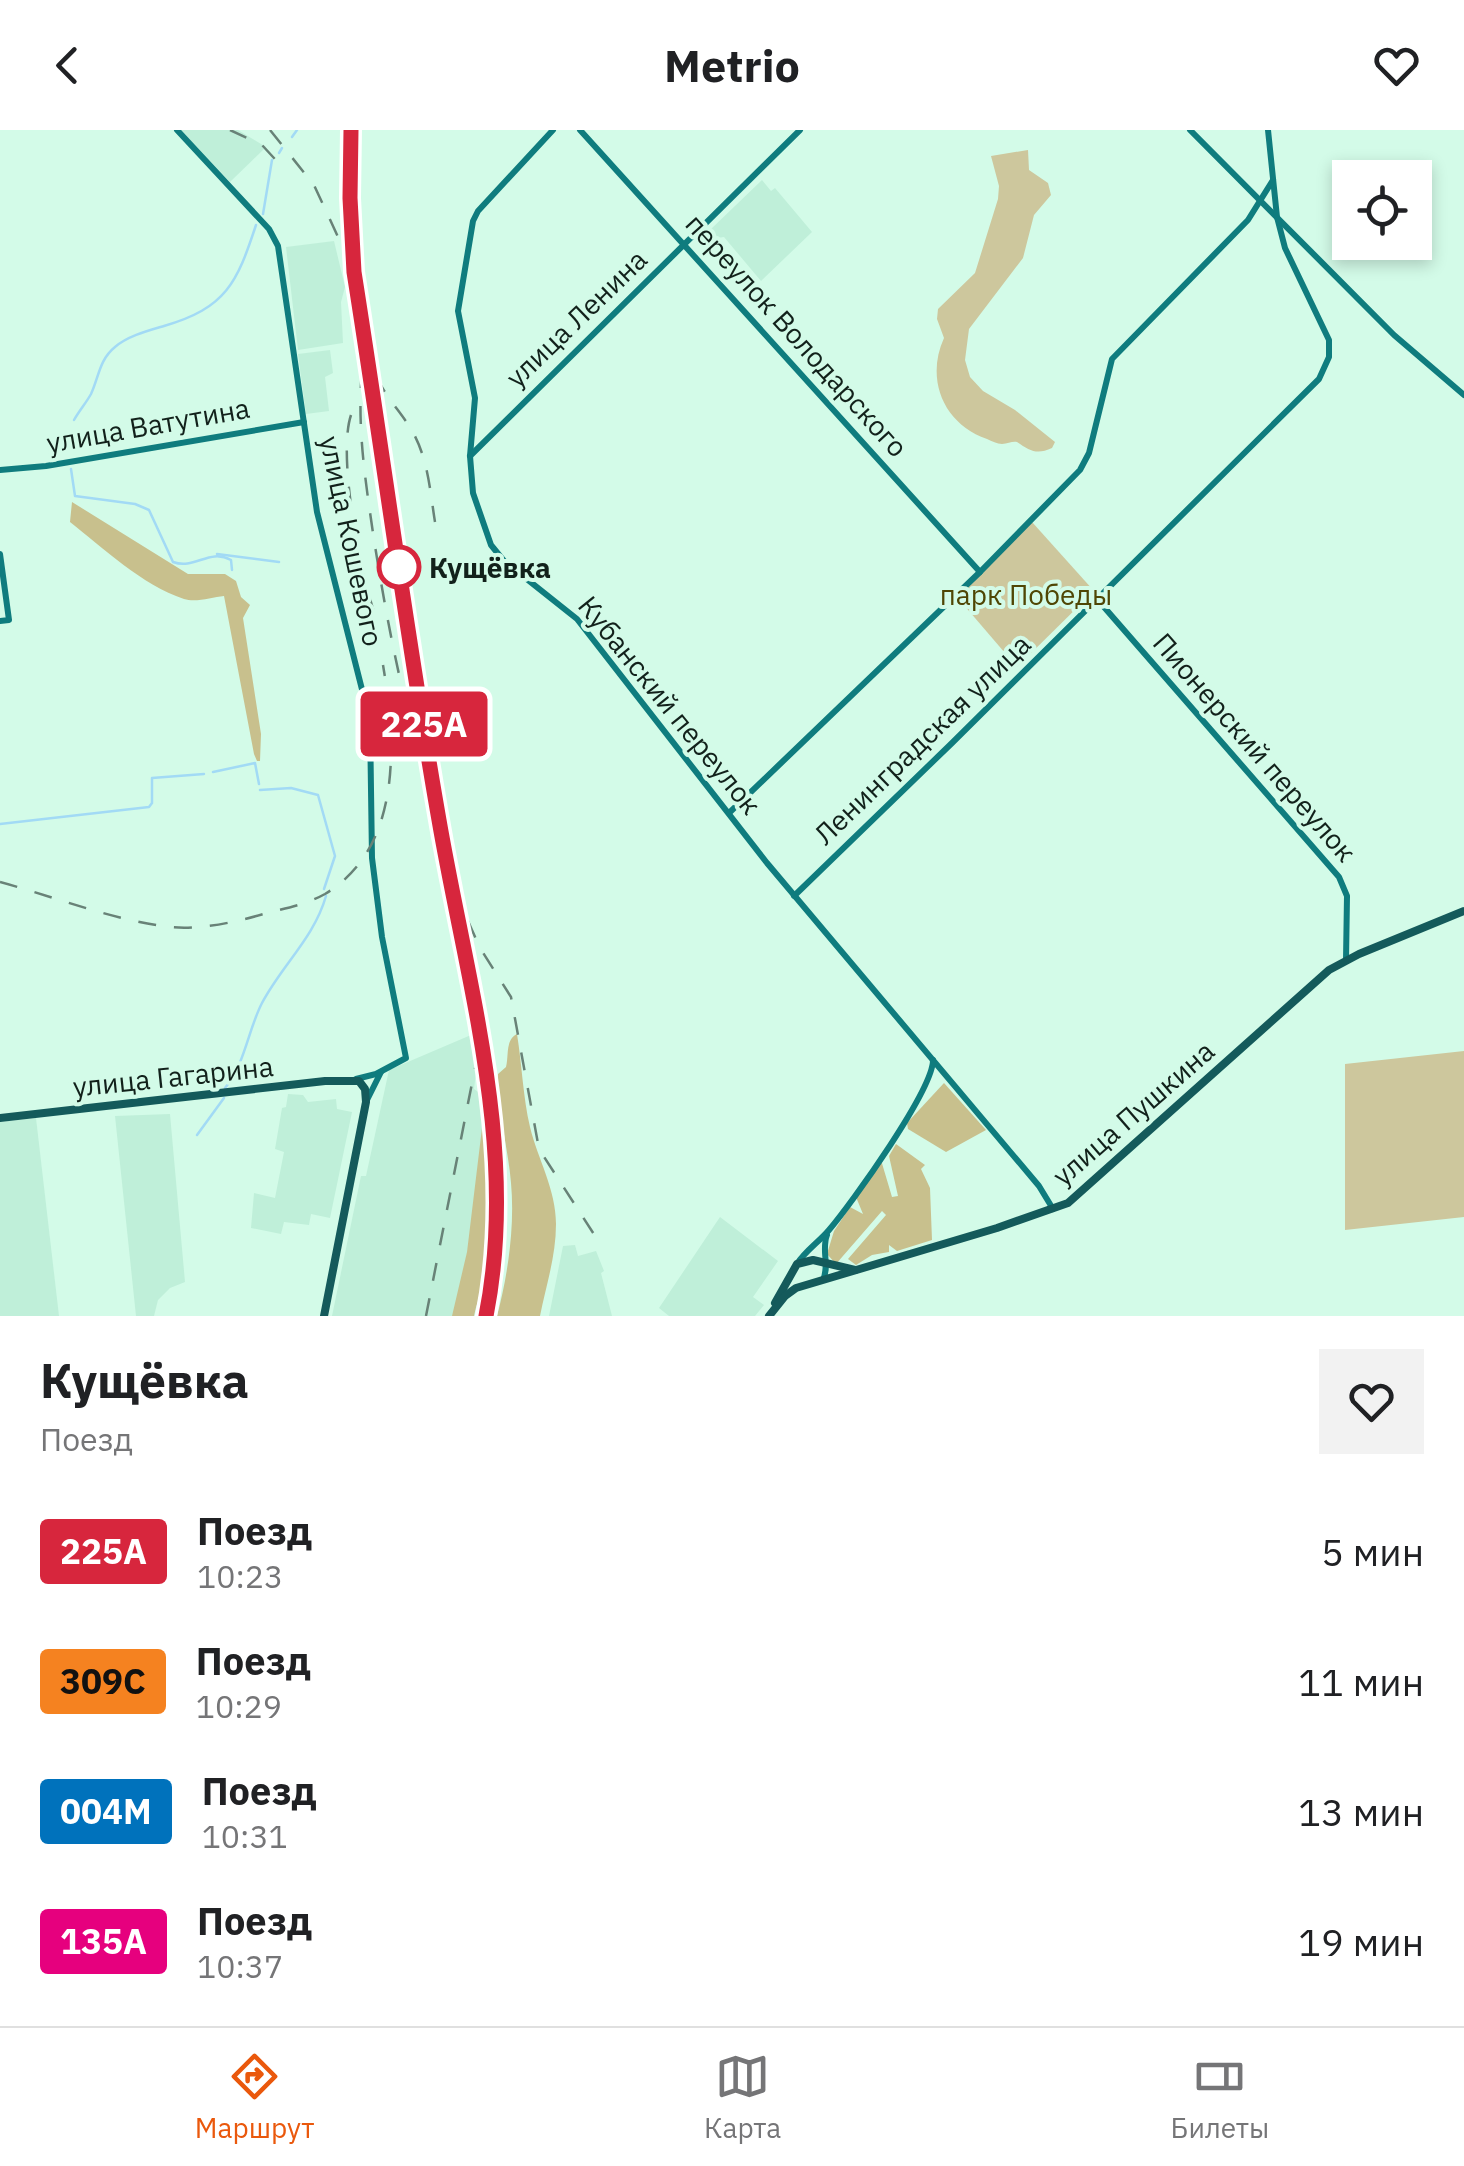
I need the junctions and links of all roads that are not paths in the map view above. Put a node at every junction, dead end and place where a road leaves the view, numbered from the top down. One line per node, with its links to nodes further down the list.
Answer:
1 (177, 130): 12 (street, улица Кошевого)
2 (553, 130): 13 (street, Кубанский переулок)
3 (580, 130): 10 (street, переулок Володарского)
4 (800, 130): 10 (street, улица Ленина)
5 (1190, 130): 8 (street)
6 (1268, 130): 7 (street)
7 (1273, 179): 8 (street); 9 (street)
8 (1261, 200): 9 (street); 16 (street)
9 (1277, 217): 11 (street); 17 (street, Ленинградская улица)
10 (685, 245): 13 (street, улица Ленина); 16 (street, переулок Володарского)
11 (1464, 395)
12 (304, 422): 14 (street, улица Ватутина); 23 (street, улица Кошевого)
13 (470, 456): 19 (street, Кубанский переулок)
14 (0, 470)
15 (0, 554): 18 (street)
16 (980, 572): 19 (street)
17 (1096, 599): 20 (street, Ленинградская улица); 22 (street, Пионерский переулок)
18 (4, 620)
19 (729, 813): 20 (street, Кубанский переулок)
20 (794, 896): 24 (street, Кубанский переулок)
21 (1464, 911): 22 (main road, улица Пушкина)
22 (1346, 960): 29 (main road, улица Пушкина)
23 (406, 1058): 25 (street, улица Гагарина)
24 (933, 1060): 29 (street, Кубанский переулок); 30 (street)
25 (381, 1072): 26 (street, улица Гагарина); 27 (street)
26 (352, 1079): 27 (main road); 28 (main road, улица Гагарина)
27 (366, 1102): 37 (main road)
28 (0, 1118)
29 (1053, 1210): 33 (main road, улица Пушкина)
30 (830, 1229): 31 (street); 32 (street)
31 (826, 1264): 32 (main road, улица Пушкина); 33 (main road, улица Пушкина); 34 (street)
32 (795, 1265): 35 (street); 36 (main road)
33 (865, 1269): 34 (main road, улица Пушкина)
34 (824, 1280): 35 (main road, улица Пушкина)
35 (806, 1285): 36 (main road)
36 (770, 1314)
37 (324, 1316)

